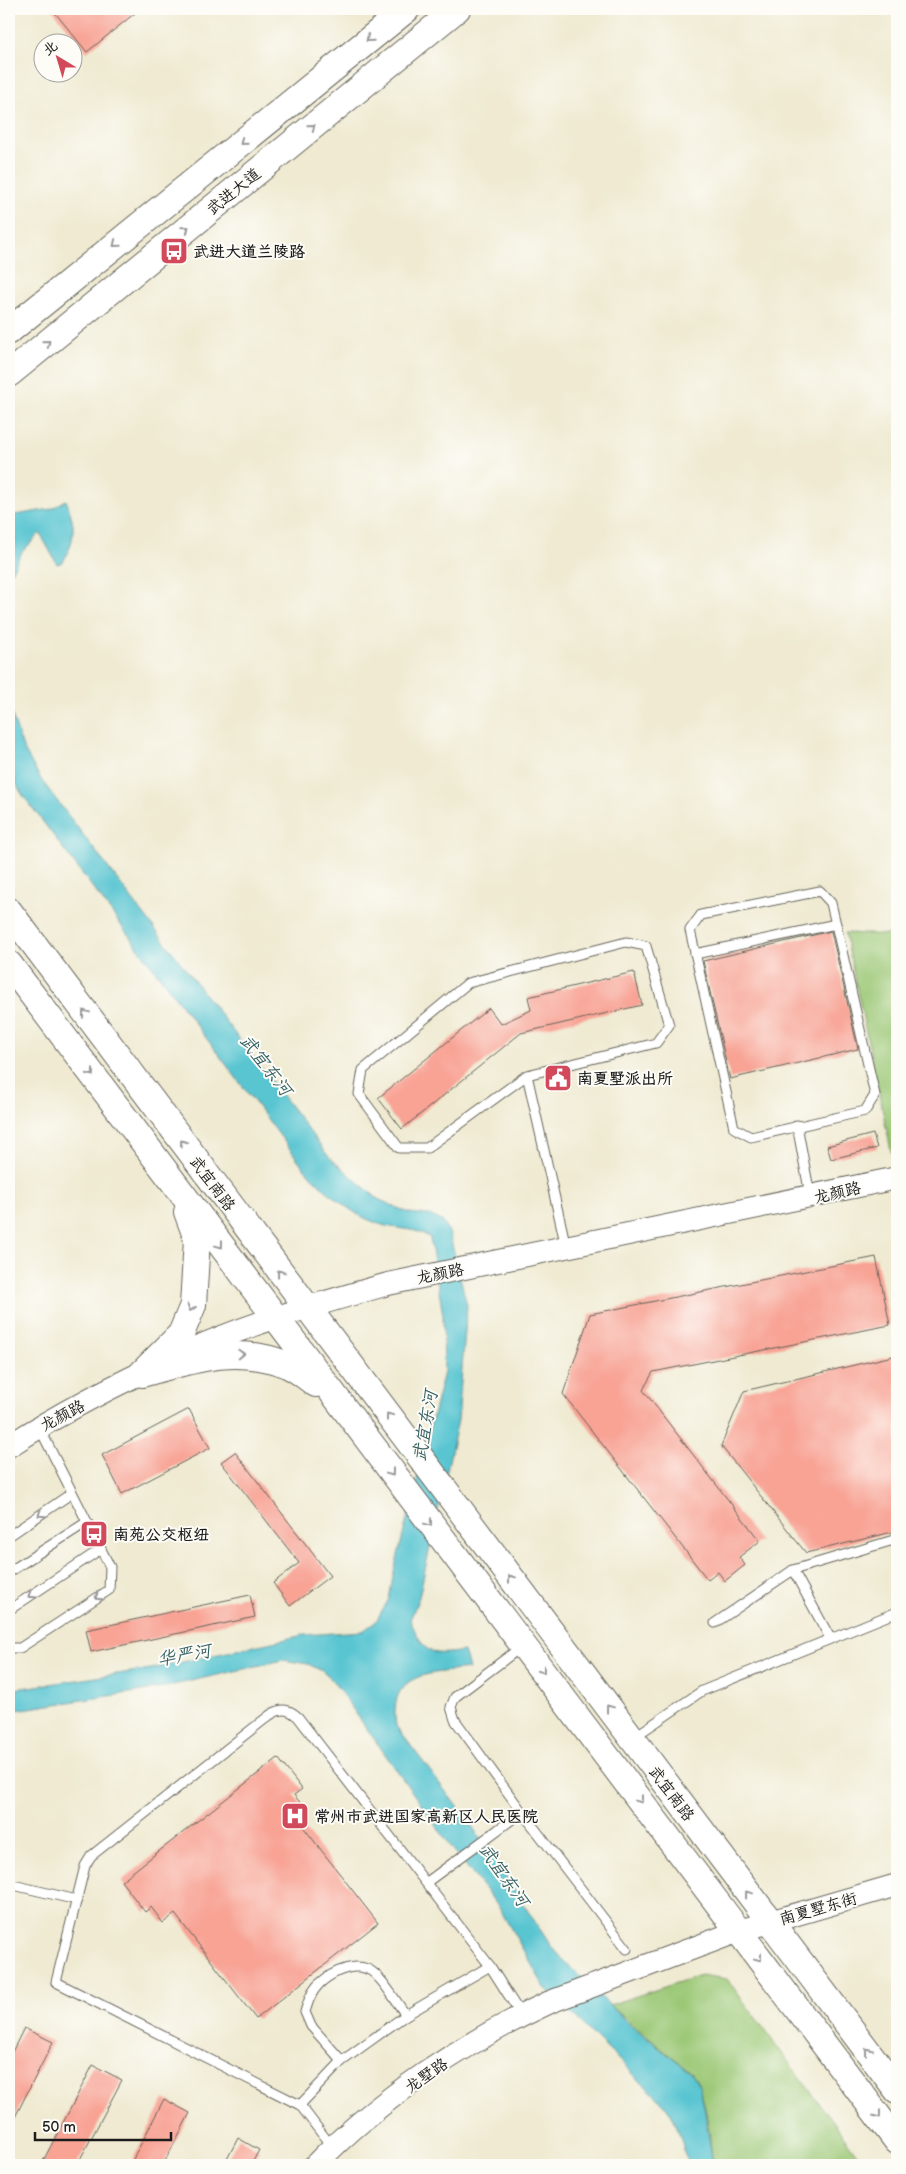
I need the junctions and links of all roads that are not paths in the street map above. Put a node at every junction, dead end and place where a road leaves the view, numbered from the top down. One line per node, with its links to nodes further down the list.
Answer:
1 (407, 9): 3 (main road, 武进大道, one-way to 3)
2 (457, 9): 4 (main road, 武进大道, one-way to 2)
3 (9, 331)
4 (9, 374)
5 (9, 911): 15 (main road, 武宜南路, one-way to 5)
6 (836, 924): 7 (lane); 7 (lane); 10 (lane)
7 (695, 954): 10 (lane)
8 (9, 964): 12 (main road, 武宜南路, one-way to 12)
9 (527, 1075): 9 (lane); 14 (lane)
10 (797, 1126): 13 (lane)
11 (897, 1178): 13 (street, 龙颜路)
12 (180, 1193): 16 (main road, 武宜南路, one-way to 16); 17 (main road, one-way to 17)
13 (811, 1198): 14 (street, 龙颜路)
14 (566, 1247): 15 (street, 龙颜路)
15 (306, 1308): 16 (street, 龙颜路); 34 (main road, 武宜南路, one-way to 15)
16 (274, 1319): 17 (street, 龙颜路); 18 (main road, 武宜南路)
17 (142, 1374): 18 (main road, one-way to 18); 19 (street, 龙颜路)
18 (333, 1396): 32 (main road, 武宜南路, one-way to 32)
19 (38, 1427): 20 (street, 龙颜路); 21 (lane)
20 (9, 1446)
21 (72, 1493): 22 (lane); 23 (lane, one-way to 23)
22 (87, 1522): 25 (lane); 27 (lane)
23 (9, 1536)
24 (897, 1539): 26 (lane)
25 (101, 1549): 28 (lane, one-way to 28); 33 (lane, one-way to 33)
26 (793, 1570): 30 (lane); 31 (lane)
27 (9, 1572)
28 (9, 1610)
29 (897, 1612): 31 (lane)
30 (715, 1623)
31 (830, 1638): 34 (lane)
32 (523, 1645): 35 (lane); 41 (main road, 武宜南路, one-way to 41)
33 (9, 1648)
34 (632, 1739): 40 (main road, 武宜南路, one-way to 34)
35 (522, 1812): 36 (lane); 42 (lane)
36 (427, 1882): 39 (lane); 43 (lane)
37 (9, 1884): 39 (lane)
38 (897, 1885): 40 (street, 南夏墅东街)
39 (76, 1900): 48 (lane)
40 (769, 1922): 41 (street, 南夏墅东街); 47 (main road, 武宜南路, one-way to 40)
41 (739, 1931): 45 (street, 龙墅路); 49 (main road, 武宜南路, one-way to 49)
42 (627, 1949)
43 (490, 1966): 44 (lane); 45 (lane)
44 (406, 2014): 46 (lane); 46 (lane)
45 (521, 2016): 50 (street, 龙墅路)
46 (342, 2061): 48 (lane)
47 (897, 2090)
48 (300, 2105): 50 (lane)
49 (897, 2141)
50 (333, 2147): 51 (street, 龙墅路)
51 (315, 2165)

